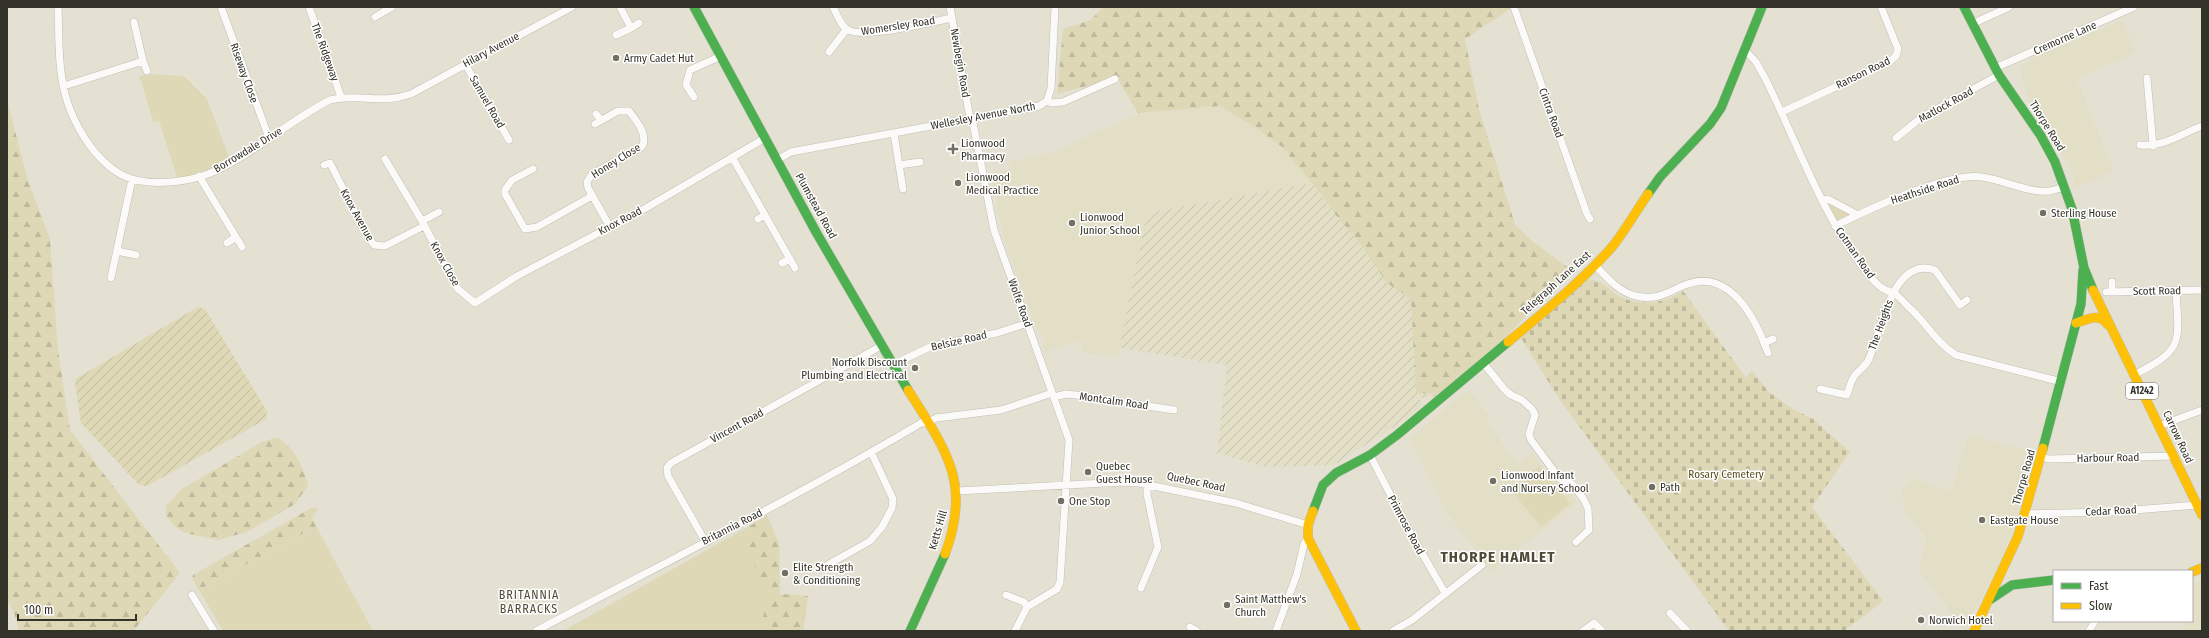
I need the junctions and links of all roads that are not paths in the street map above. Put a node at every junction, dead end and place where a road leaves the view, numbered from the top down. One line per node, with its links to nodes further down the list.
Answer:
1 (58, 7): 34 (street, Borrowdale Drive)
2 (221, 7): 44 (street, Riseway Close)
3 (309, 7): 36 (street, The Ridgeway)
4 (392, 7): 17 (street)
5 (572, 7): 29 (street, Hilary Avenue)
6 (620, 7): 22 (street)
7 (694, 7): 27 (main road, Plumstead Road)
8 (833, 7): 23 (street, Womersley Road)
9 (950, 7): 18 (street, Newbegin Road)
10 (1055, 7): 38 (street)
11 (1514, 7): 67 (street, Cintra Road)
12 (1762, 7): 25 (main road, Telegraph Lane East)
13 (1881, 7): 39 (street, Ranson Road)
14 (1964, 7): 21 (main road, Thorpe Road / A1242)
15 (2009, 7): 21 (street)
16 (2134, 7): 31 (street, Cremorne Lane)
17 (375, 17)
18 (952, 18): 23 (street, Womersley Road); 41 (street, Newbegin Road)
19 (134, 22): 28 (street)
20 (640, 23): 22 (street)
21 (1972, 24): 31 (main road, Thorpe Road / A1242)
22 (631, 28): 24 (street)
23 (846, 30): 26 (street)
24 (616, 35)
25 (1745, 50): 39 (street, Cotman Road); 78 (main road, Telegraph Lane East)
26 (829, 52)
27 (721, 56): 37 (street); 45 (main road, Plumstead Road)
28 (143, 61): 30 (street); 34 (street)
29 (465, 64): 35 (street, Hilary Avenue); 47 (street, Samuel Road)
30 (147, 71)
31 (1997, 72): 46 (street, Matlock Road); 59 (main road, Thorpe Road / A1242)
32 (2147, 78): 49 (street)
33 (1115, 79): 38 (street, Wellesley Avenue North)
34 (64, 86): 58 (street, Borrowdale Drive)
35 (411, 94): 36 (street, Borrowdale Drive)
36 (341, 97): 44 (street, Borrowdale Drive)
37 (694, 97)
38 (1047, 101): 41 (street, Wellesley Avenue North)
39 (1782, 112): 62 (street, Cotman Road)
40 (596, 114): 61 (street, Honey Close)
41 (971, 118): 43 (street, Wellesley Avenue North); 89 (street, Wolfe Road)
42 (2202, 126): 49 (street)
43 (894, 134): 52 (street, Wellesley Avenue North); 55 (street)
44 (269, 138): 57 (street, Borrowdale Drive)
45 (764, 138): 50 (street, Knox Road); 52 (main road, Plumstead Road)
46 (1896, 138)
47 (509, 140)
48 (2140, 145): 49 (street)
49 (2153, 146)
50 (732, 157): 64 (street); 70 (street, Knox Road)
51 (385, 159): 68 (street, Knox Close)
52 (776, 160): 94 (main road, Plumstead Road)
53 (920, 162): 55 (street)
54 (324, 166): 68 (street, Knox Avenue)
55 (899, 166): 60 (street)
56 (533, 169): 61 (street, Honey Close)
57 (200, 176): 58 (street, Borrowdale Drive); 71 (street)
58 (132, 179): 74 (street)
59 (2065, 187): 65 (street, Heathside Road); 80 (main road, Thorpe Road / A1242)
60 (903, 188)
61 (592, 196): 70 (street, Honey Close)
62 (1822, 200): 65 (street); 69 (street, Cotman Road)
63 (439, 212): 68 (street)
64 (765, 215): 66 (street); 76 (street)
65 (1858, 215): 69 (street, Heathside Road)
66 (758, 219)
67 (1590, 219)
68 (423, 223): 88 (street, Knox Close)
69 (1836, 226): 86 (street, Cotman Road)
70 (610, 227): 88 (street, Knox Road)
71 (236, 237): 72 (street); 73 (street)
72 (227, 243)
73 (242, 247)
74 (117, 251): 75 (street); 81 (street)
75 (136, 255)
76 (790, 259): 77 (street); 79 (street)
77 (782, 263)
78 (1595, 265): 93 (street); 96 (main road, Telegraph Lane East)
79 (795, 268)
80 (2084, 268): 83 (main road, Thorpe Road / A1242); 90 (main road, Thorpe Road / A1242)
81 (111, 278)
82 (2112, 282): 85 (street, Scott Road)
83 (2091, 286): 90 (main road, Thorpe Road); 91 (main road, Thorpe Road / A1242)
84 (2202, 290): 85 (street, Scott Road)
85 (2176, 291): 98 (street)
86 (1893, 292): 87 (street); 99 (street, Cotman Road); 100 (street, The Heights)
87 (1967, 300)
88 (475, 303)
89 (1028, 323): 97 (street, Belsize Road); 101 (street, Wolfe Road)
90 (2076, 323): 91 (main road, A1242); 99 (main road, Thorpe Road / A1242)
91 (2110, 327): 98 (main road, Carrow Road / A1242)
92 (1773, 339): 93 (street)
93 (1764, 343): 95 (street)
94 (881, 346): 97 (main road, Plumstead Road); 118 (street, Vincent Road)
95 (1768, 353)
96 (1484, 364): 107 (main road, Telegraph Lane East); 119 (street)
97 (892, 365): 104 (main road, Plumstead Road)
98 (2134, 374): 105 (main road, Carrow Road / A1242)
99 (2062, 382): 109 (main road, Thorpe Road / A1242)
100 (1820, 389)
101 (1053, 395): 102 (street, Montcalm Road); 104 (street, Britannia Road); 111 (street, Wolfe Road)
102 (1174, 410)
103 (2202, 410): 105 (street)
104 (925, 419): 106 (street, Britannia Road); 112 (main road, Ketts Hill)
105 (2159, 426): 108 (main road, Carrow Road / A1242)
106 (871, 452): 118 (street, Britannia Road); 122 (street)
107 (1370, 455): 116 (main road, Telegraph Lane East); 126 (street, Primrose Road)
108 (2173, 456): 109 (street, Harbour Road); 113 (main road, Carrow Road / A1242)
109 (2042, 457): 114 (main road, Thorpe Road / A1242)
110 (1148, 484): 111 (street, Quebec Road); 116 (street, Quebec Road); 125 (street)
111 (1067, 485): 112 (street, Quebec Road); 130 (street, Wolfe Road)
112 (957, 491): 135 (main road, Ketts Hill)
113 (2197, 506): 114 (street, Cedar Road); 115 (main road, Carrow Road / A1242)
114 (2025, 514): 120 (main road, Thorpe Road / A1242)
115 (2202, 515)
116 (1308, 524): 117 (main road)
117 (1308, 538): 137 (street); 138 (main road)
118 (705, 541): 134 (street, Britannia Road)
119 (1576, 542)
120 (2005, 562): 124 (main road, A1242); 129 (main road, Thorpe Road / A1242)
121 (1482, 565): 126 (street)
122 (822, 568)
123 (2053, 580): 124 (main road, A1242)
124 (2026, 582): 129 (main road, A1242)
125 (1141, 588)
126 (1445, 593): 139 (street)
127 (192, 595): 133 (street)
128 (1006, 595): 130 (street)
129 (1988, 603): 143 (main road, Thorpe Road / A1242)
130 (1027, 608): 136 (street)
131 (1670, 613): 142 (street)
132 (2094, 622): 144 (street)
133 (214, 631)
134 (536, 631)
135 (910, 631)
136 (1014, 631)
137 (1276, 631)
138 (1356, 631)
139 (1393, 631)
140 (1583, 631): 141 (street)
141 (1602, 631)
142 (1687, 631)
143 (1974, 631)
144 (2089, 631)

